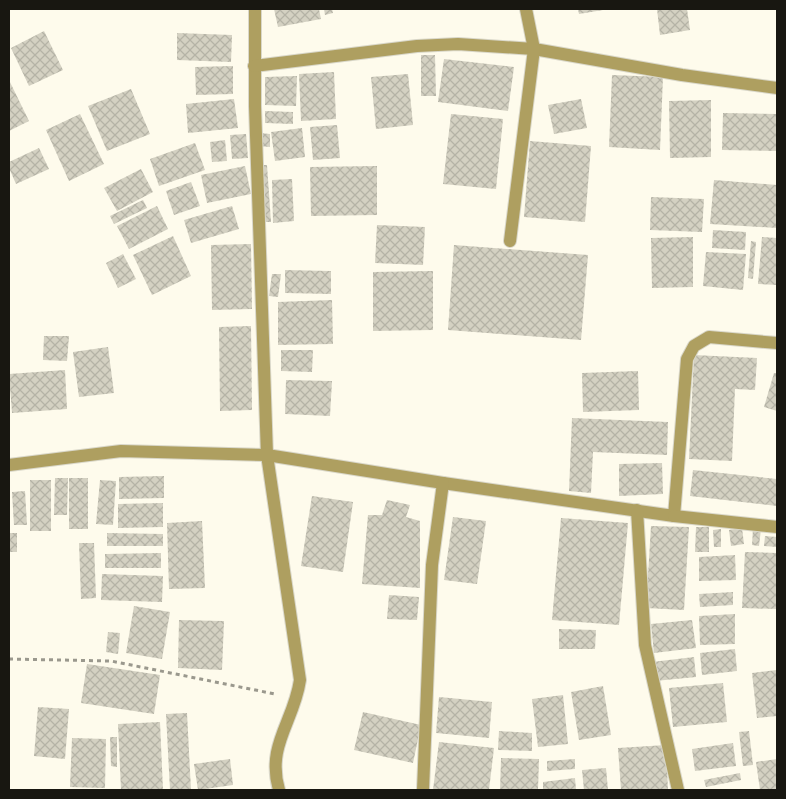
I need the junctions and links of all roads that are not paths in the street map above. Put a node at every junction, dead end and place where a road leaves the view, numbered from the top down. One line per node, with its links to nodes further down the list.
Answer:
1 (255, 9): 4 (street)
2 (526, 9): 3 (street)
3 (534, 50): 4 (street); 5 (street); 6 (street)
4 (254, 66): 8 (street)
5 (777, 88)
6 (510, 241)
7 (777, 343): 12 (street)
8 (266, 455): 9 (street); 10 (street); 14 (street)
9 (9, 465)
10 (442, 483): 11 (street); 15 (street)
11 (637, 510): 12 (street); 16 (street)
12 (674, 516): 13 (street)
13 (777, 527)
14 (278, 790)
15 (423, 790)
16 (678, 790)

